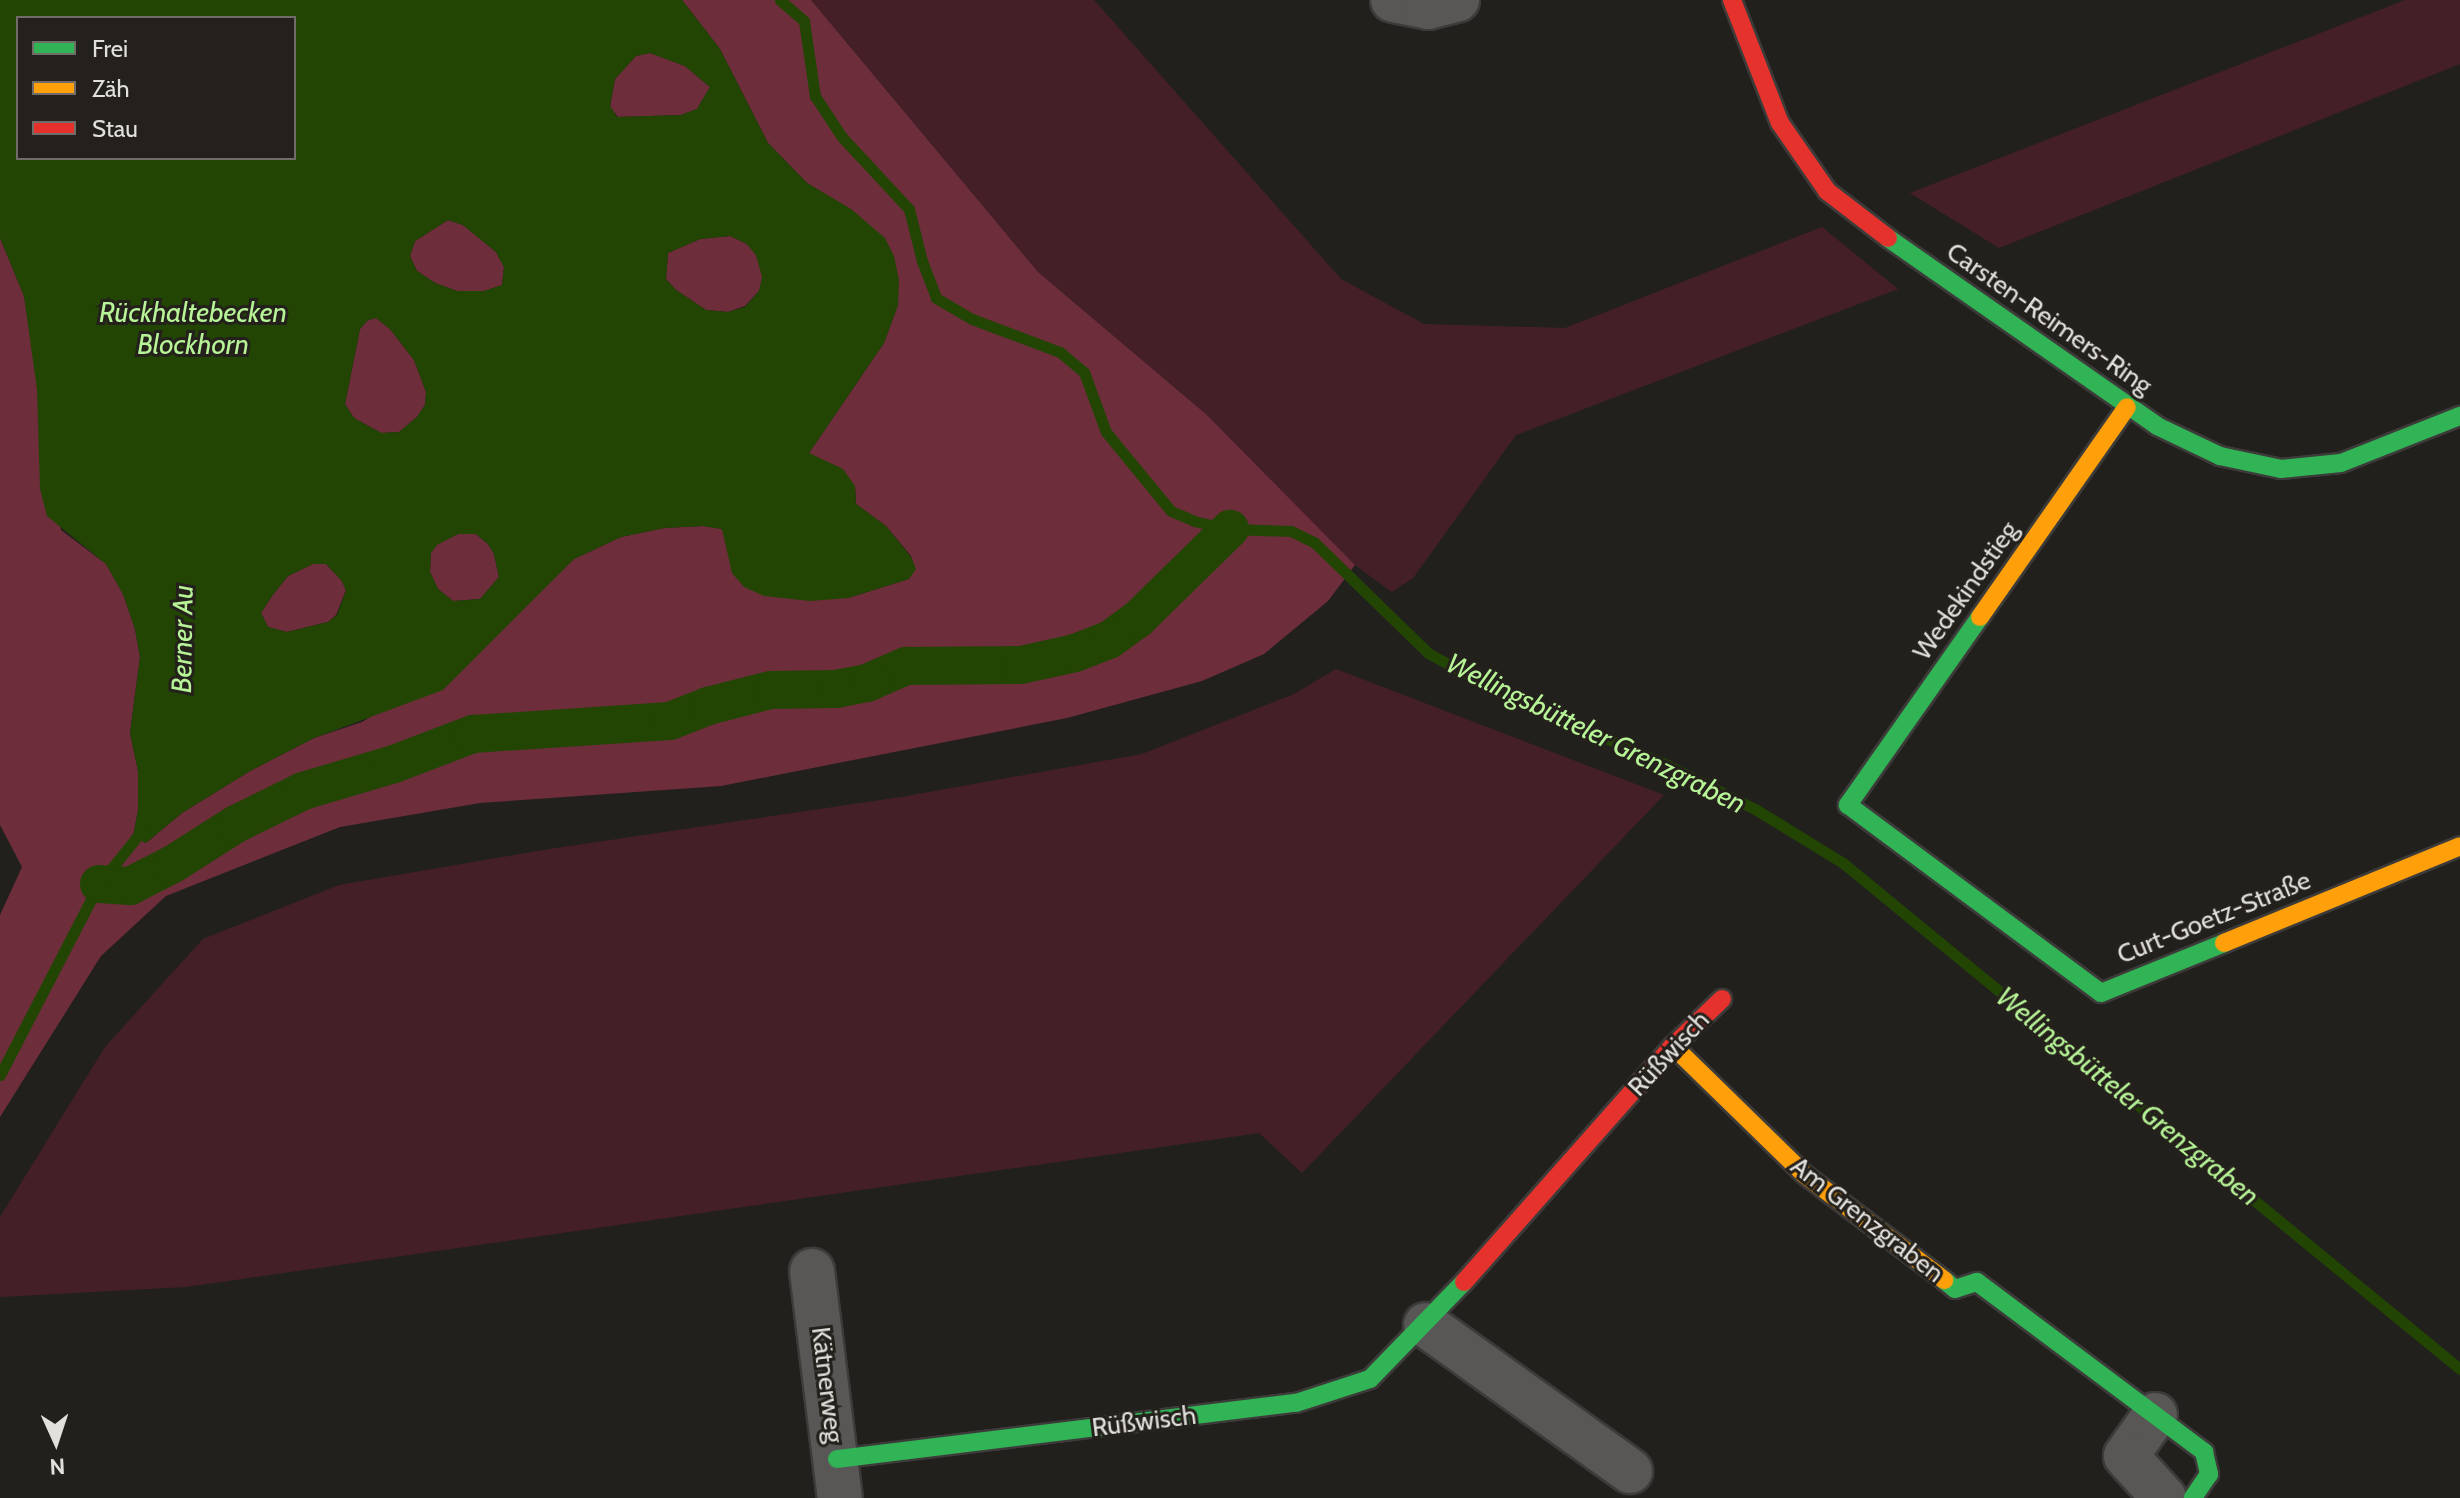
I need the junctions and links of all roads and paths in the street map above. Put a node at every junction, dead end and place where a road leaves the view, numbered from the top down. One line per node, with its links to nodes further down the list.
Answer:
1 (1393, 0): 2 (street)
2 (1457, 0)
3 (1732, 0): 4 (street, Carsten-Reimers-Ring)
4 (2127, 407): 5 (street, Carsten-Reimers-Ring); 6 (street, Wedekindstieg)
5 (2460, 416)
6 (1848, 805): 7 (street, Curt-Goetz-Straße)
7 (2460, 846)
8 (1722, 999): 9 (street, Rüßwisch)
9 (1673, 1046): 11 (street, Rüßwisch); 12 (street, Am Grenzgraben)
10 (812, 1271): 14 (street, Kätnerweg)
11 (1426, 1325): 13 (street); 14 (street, Rüßwisch)
12 (2155, 1415): 15 (street); 16 (street, Am Grenzgraben)
13 (1630, 1471)
14 (838, 1479)
15 (2164, 1498)
16 (2193, 1498)

